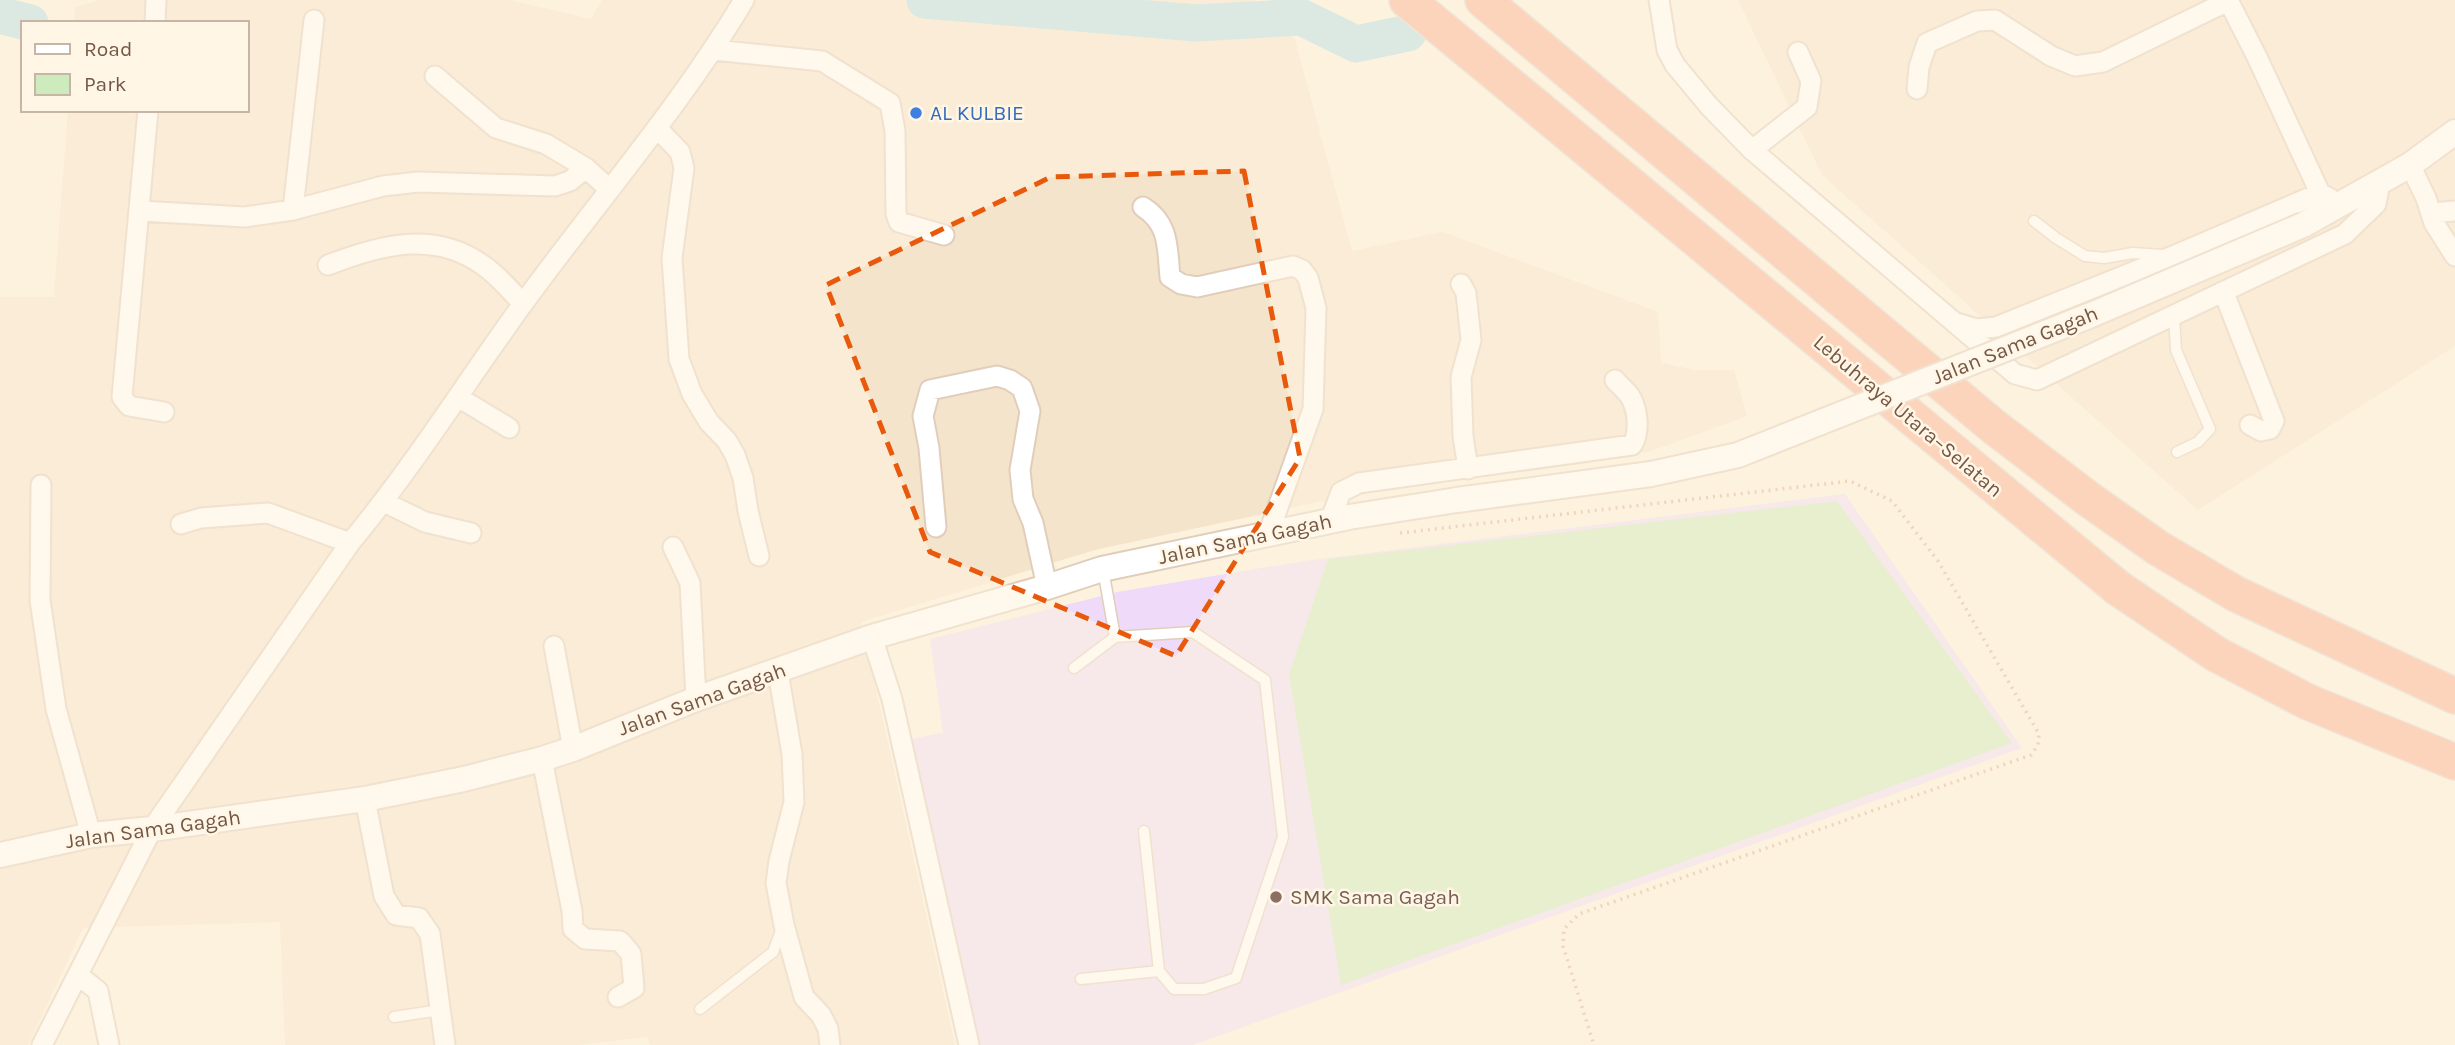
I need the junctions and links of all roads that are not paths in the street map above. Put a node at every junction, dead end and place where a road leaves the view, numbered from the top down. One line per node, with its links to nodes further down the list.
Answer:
1 (156, 0): 8 (street)
2 (1407, 0): 65 (highway, Lebuhraya Utara–Selatan)
3 (1483, 0): 61 (highway)
4 (1659, 0): 16 (street)
5 (2228, 1): 12 (street); 21 (street)
6 (739, 8): 9 (street)
7 (314, 20): 24 (street)
8 (155, 21)
9 (714, 50): 14 (street); 28 (street)
10 (1798, 52): 16 (street)
11 (435, 76): 18 (street)
12 (1917, 89)
13 (148, 112): 23 (street)
14 (657, 128): 20 (street); 53 (street)
15 (2455, 132): 17 (street, Jalan Sama Gagah)
16 (1752, 150): 36 (street)
17 (2410, 165): 19 (street, Jalan Sama Gagah); 26 (street)
18 (586, 168): 20 (street); 24 (street)
19 (2380, 183): 21 (street, Jalan Sama Gagah); 33 (street)
20 (609, 188): 34 (street)
21 (2331, 199): 29 (street); 46 (street, Jalan Sama Gagah, bridge)
22 (1143, 207): 50 (street)
23 (141, 211): 24 (street); 39 (street)
24 (293, 211)
25 (2455, 211): 26 (street)
26 (2431, 213): 30 (street)
27 (2034, 221): 29 (lane)
28 (944, 234)
29 (2173, 256): 36 (street)
30 (2455, 256)
31 (328, 265): 34 (street)
32 (1461, 284): 43 (street)
33 (2224, 293): 35 (street); 40 (street)
34 (523, 304): 38 (street)
35 (2174, 316): 36 (street); 42 (lane)
36 (1956, 323)
37 (1615, 380): 43 (street)
38 (458, 397): 41 (street); 45 (street)
39 (164, 412)
40 (2250, 425)
41 (509, 428)
42 (2177, 452)
43 (1468, 469): 46 (street)
44 (41, 485): 69 (street)
45 (384, 502): 49 (street); 51 (street)
46 (1330, 521): 50 (street, Jalan Sama Gagah)
47 (181, 524): 51 (street)
48 (936, 527): 55 (street)
49 (471, 533)
50 (1268, 535): 54 (street, Jalan Sama Gagah)
51 (350, 543): 67 (street)
52 (673, 547): 62 (street)
53 (759, 555)
54 (1102, 569): 55 (street, Jalan Sama Gagah); 57 (lane)
55 (1047, 587): 56 (street, Jalan Sama Gagah)
56 (872, 637): 60 (street, Jalan Sama Gagah); 83 (street)
57 (1115, 637): 59 (lane); 72 (lane)
58 (554, 646): 63 (street)
59 (1074, 668)
60 (778, 671): 62 (street, Jalan Sama Gagah); 71 (street)
61 (2455, 696)
62 (696, 699): 63 (street, Jalan Sama Gagah)
63 (573, 749): 64 (street, Jalan Sama Gagah)
64 (542, 759): 66 (street, Jalan Sama Gagah); 75 (street)
65 (2455, 761)
66 (365, 799): 67 (street, Jalan Sama Gagah); 77 (street)
67 (152, 829): 69 (street, Jalan Sama Gagah); 73 (street)
68 (1144, 831): 72 (lane)
69 (91, 835): 70 (street, Jalan Sama Gagah)
70 (0, 855)
71 (784, 925): 76 (lane); 82 (street)
72 (1159, 971): 74 (lane)
73 (78, 975): 79 (street); 80 (street)
74 (1081, 979)
75 (618, 997)
76 (700, 1009)
77 (440, 1010): 78 (lane); 81 (street)
78 (394, 1017)
79 (42, 1045)
80 (109, 1045)
81 (445, 1045)
82 (830, 1045)
83 (970, 1045)

